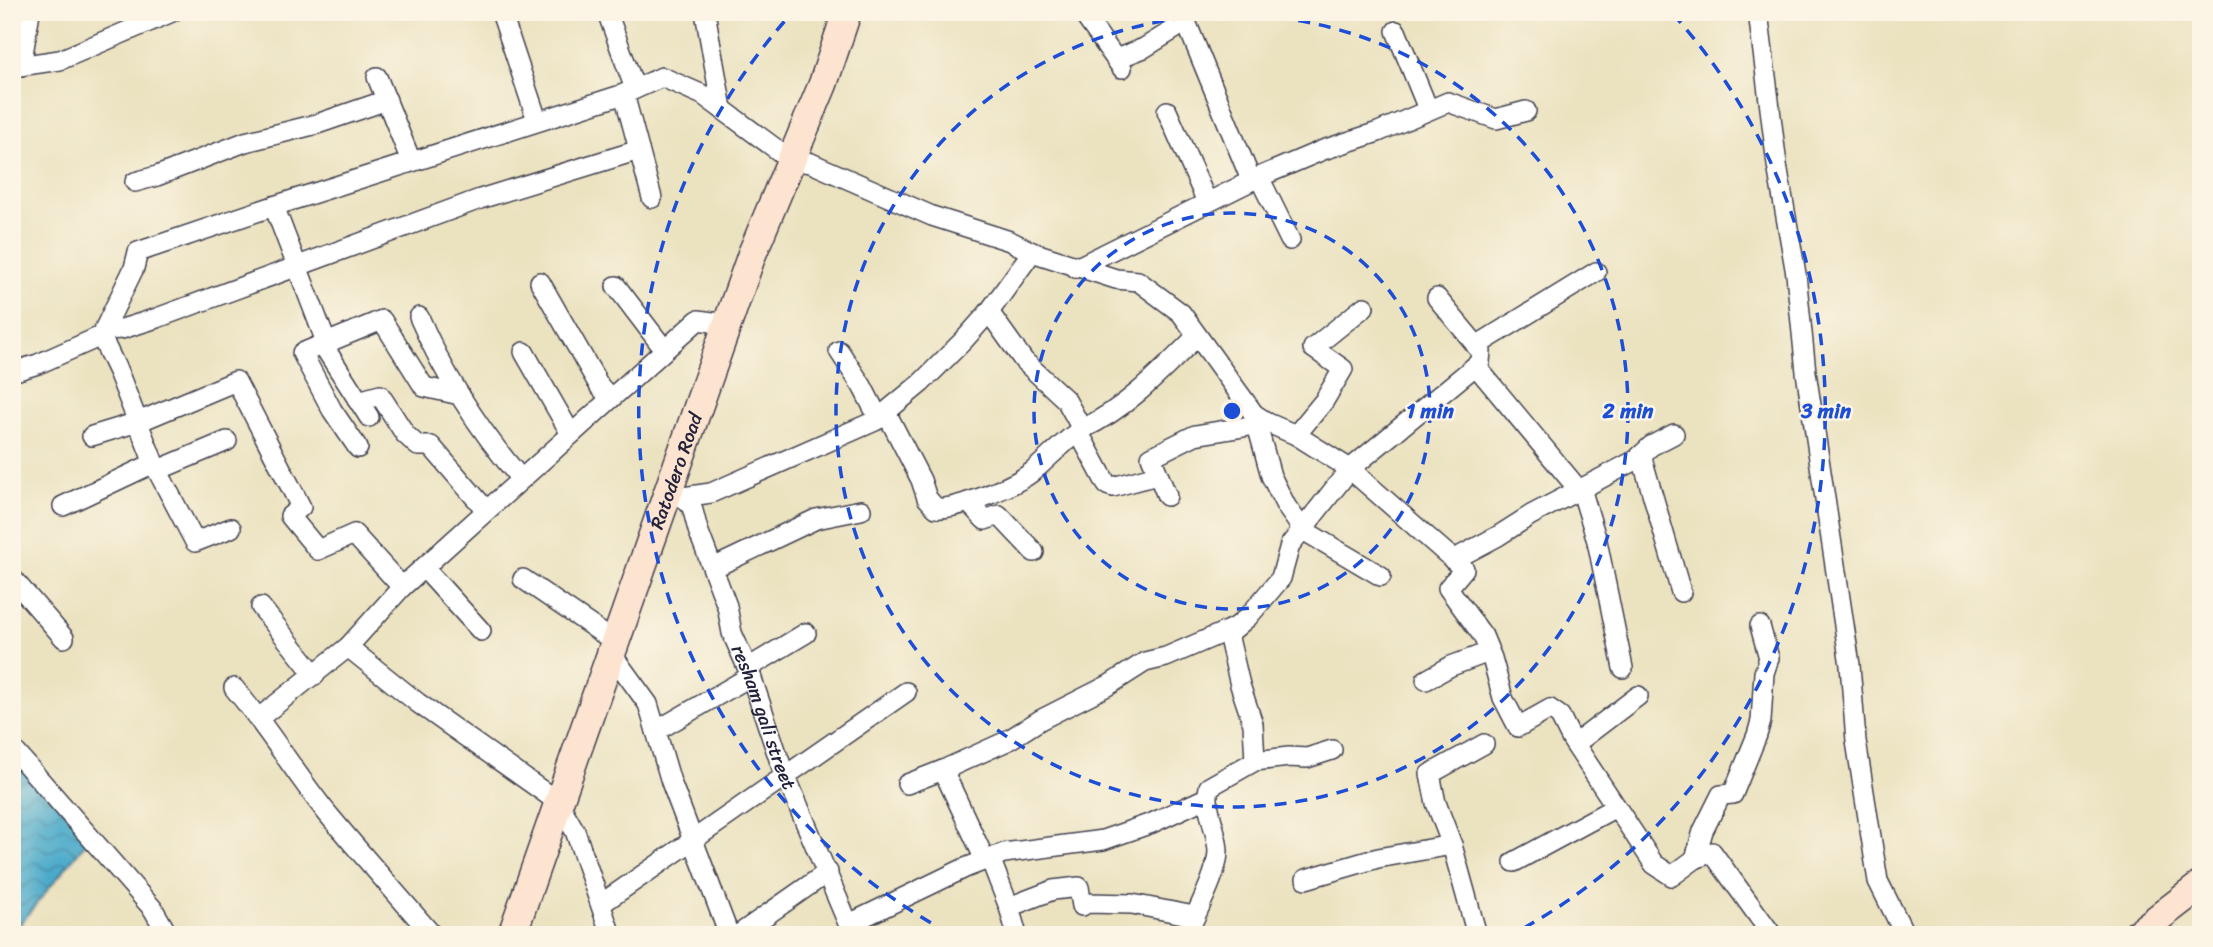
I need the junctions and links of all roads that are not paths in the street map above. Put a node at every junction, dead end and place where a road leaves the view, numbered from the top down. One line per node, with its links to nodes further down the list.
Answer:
1 (30, 12): 11 (street)
2 (172, 12): 11 (street)
3 (501, 12): 19 (street)
4 (607, 12): 13 (street)
5 (705, 12): 15 (street)
6 (847, 12): 21 (main road, Ratodero Road)
7 (1082, 12): 9 (street)
8 (1758, 12): 134 (street)
9 (1184, 17): 23 (street)
10 (1396, 31): 16 (street)
11 (17, 66)
12 (377, 77): 14 (street)
13 (630, 91): 15 (street); 19 (street); 20 (street)
14 (387, 100): 22 (street); 24 (street)
15 (722, 109): 21 (street)
16 (1428, 109): 18 (street); 23 (street)
17 (1167, 111): 26 (street)
18 (1526, 111)
19 (537, 120): 22 (street)
20 (639, 150): 25 (street); 30 (street)
21 (791, 160): 29 (street); 39 (main road, Ratodero Road)
22 (411, 161): 27 (street)
23 (1255, 178): 26 (street); 28 (street)
24 (135, 182)
25 (652, 198)
26 (1207, 202): 31 (street)
27 (274, 206): 30 (street); 40 (street)
28 (1290, 240)
29 (1032, 252): 31 (street); 37 (street)
30 (297, 265): 40 (street); 42 (street)
31 (1076, 268): 41 (street)
32 (1595, 272): 46 (street)
33 (540, 282): 49 (street)
34 (616, 286): 43 (street)
35 (1437, 298): 46 (street)
36 (1364, 307): 56 (street)
37 (989, 312): 50 (street); 53 (street)
38 (419, 317): 48 (street)
39 (727, 324): 43 (street); 66 (main road, Ratodero Road)
40 (104, 333): 47 (street); 52 (street)
41 (1197, 336): 51 (street); 53 (street)
42 (326, 343): 48 (street); 59 (street); 70 (street)
43 (664, 349): 49 (street)
44 (839, 351): 50 (street)
45 (524, 352): 54 (street)
46 (1476, 356): 62 (street); 65 (street)
47 (12, 372)
48 (460, 395): 64 (street)
49 (611, 398): 54 (street)
50 (883, 416): 66 (street); 68 (street)
51 (1255, 419): 56 (street); 63 (street); 73 (street)
52 (138, 422): 57 (street); 61 (street); 81 (street)
53 (1080, 430): 63 (street); 68 (street)
54 (571, 434): 64 (street)
55 (1674, 434): 60 (street)
56 (1296, 435): 62 (street)
57 (92, 436)
58 (227, 441): 61 (street)
59 (358, 448)
60 (1641, 455): 65 (street); 82 (street)
61 (156, 467): 69 (street); 72 (street)
62 (1350, 469): 73 (street); 75 (street)
63 (1157, 474): 67 (street)
64 (521, 479): 70 (street)
65 (1578, 489): 75 (street); 92 (street)
66 (675, 494): 77 (street, resham gali street); 90 (main road, Ratodero Road)
67 (1167, 496)
68 (968, 502): 74 (street)
69 (63, 506)
70 (486, 510): 76 (street)
71 (861, 510): 77 (street)
72 (231, 528)
73 (1303, 530): 78 (street); 84 (street)
74 (1034, 552)
75 (1453, 560): 91 (street)
76 (424, 568): 81 (street); 86 (street)
77 (713, 568): 93 (street, resham gali street)
78 (1381, 576)
79 (12, 578): 88 (street)
80 (523, 579): 90 (street)
81 (402, 587): 89 (street)
82 (1681, 592)
83 (261, 607): 94 (street)
84 (1236, 626): 105 (street); 106 (street)
85 (1760, 626): 115 (street)
86 (481, 631)
87 (806, 633): 93 (street)
88 (64, 638)
89 (348, 647): 94 (street); 110 (street)
90 (613, 648): 100 (street); 110 (main road, Ratodero Road)
91 (1489, 652): 95 (street); 102 (street)
92 (1623, 668)
93 (749, 672): 100 (street); 107 (street, resham gali street)
94 (315, 675): 99 (street)
95 (1426, 680)
96 (234, 688): 99 (street)
97 (906, 692): 107 (street)
98 (1638, 696): 102 (street)
99 (259, 718): 126 (street)
100 (656, 731): 112 (street)
101 (1484, 744): 113 (street)
102 (1575, 744): 111 (street)
103 (12, 748): 125 (street)
104 (1332, 750): 105 (street)
105 (1255, 761): 109 (street)
106 (943, 771): 108 (street); 114 (street)
107 (785, 776): 112 (street); 117 (street, resham gali street)
108 (907, 784)
109 (1206, 798): 114 (street); 122 (street)
110 (558, 802): 120 (street); 127 (main road, Ratodero Road)
111 (1616, 807): 115 (street); 116 (street)
112 (694, 841): 120 (street); 129 (street)
113 (1452, 845): 118 (street); 133 (street)
114 (988, 859): 121 (street); 123 (street)
115 (1695, 859): 124 (street)
116 (1514, 862)
117 (828, 872): 123 (street, resham gali street); 130 (street)
118 (1306, 879)
119 (2201, 885): 135 (main road)
120 (601, 904): 128 (street)
121 (1009, 907): 122 (street); 131 (street)
122 (1194, 916): 132 (street)
123 (851, 929)
124 (1765, 933)
125 (168, 935)
126 (432, 935)
127 (512, 935)
128 (611, 935)
129 (729, 935)
130 (738, 935)
131 (1017, 935)
132 (1187, 935)
133 (1477, 935)
134 (1905, 935)
135 (2136, 935)

